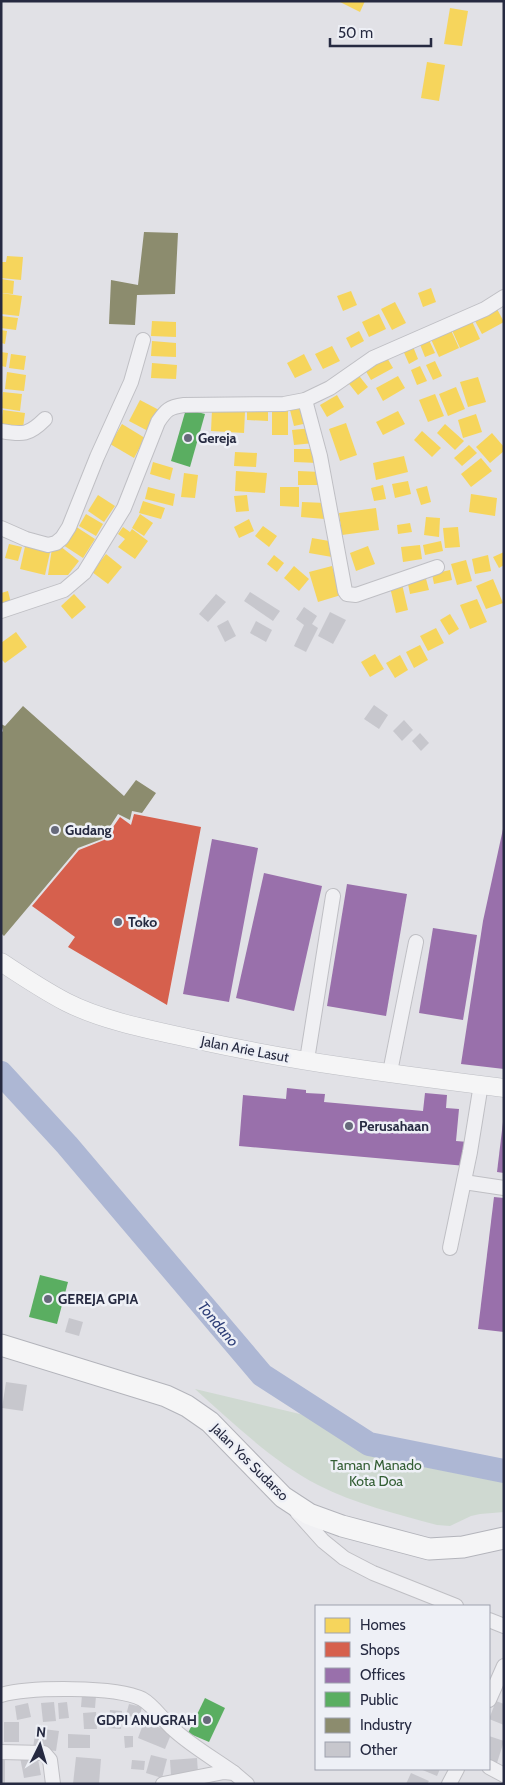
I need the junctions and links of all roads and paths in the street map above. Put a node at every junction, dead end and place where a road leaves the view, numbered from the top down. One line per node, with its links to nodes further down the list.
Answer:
1 (504, 297): 3 (street)
2 (143, 340): 6 (street)
3 (304, 400): 7 (street); 8 (street)
4 (46, 419): 5 (street)
5 (1, 431)
6 (1, 528)
7 (436, 567)
8 (1, 611)
9 (333, 896): 12 (street)
10 (416, 942): 13 (street)
11 (1, 962): 12 (main road, Jalan Arie Lasut)
12 (307, 1060): 13 (main road, Jalan Arie Lasut)
13 (390, 1072): 14 (main road, Jalan Arie Lasut)
14 (481, 1084): 15 (main road, Jalan Arie Lasut); 16 (street)
15 (504, 1088)
16 (464, 1182): 17 (street); 18 (street)
17 (504, 1188)
18 (450, 1248)
19 (1, 1345): 20 (highway, Jalan Yos Sudarso)
20 (283, 1497): 21 (highway, Jalan Yos Sudarso); 22 (street)
21 (504, 1538)
22 (453, 1605)
23 (490, 1620): 24 (street)
24 (504, 1626)
25 (504, 1666): 27 (street)
26 (1, 1695): 31 (street)
27 (490, 1698)
28 (1, 1752): 33 (street)
29 (490, 1768): 32 (street)
30 (456, 1770): 36 (street)
31 (234, 1774): 34 (street); 35 (street)
32 (504, 1775)
33 (53, 1784)
34 (163, 1784)
35 (247, 1784)
36 (448, 1784)

